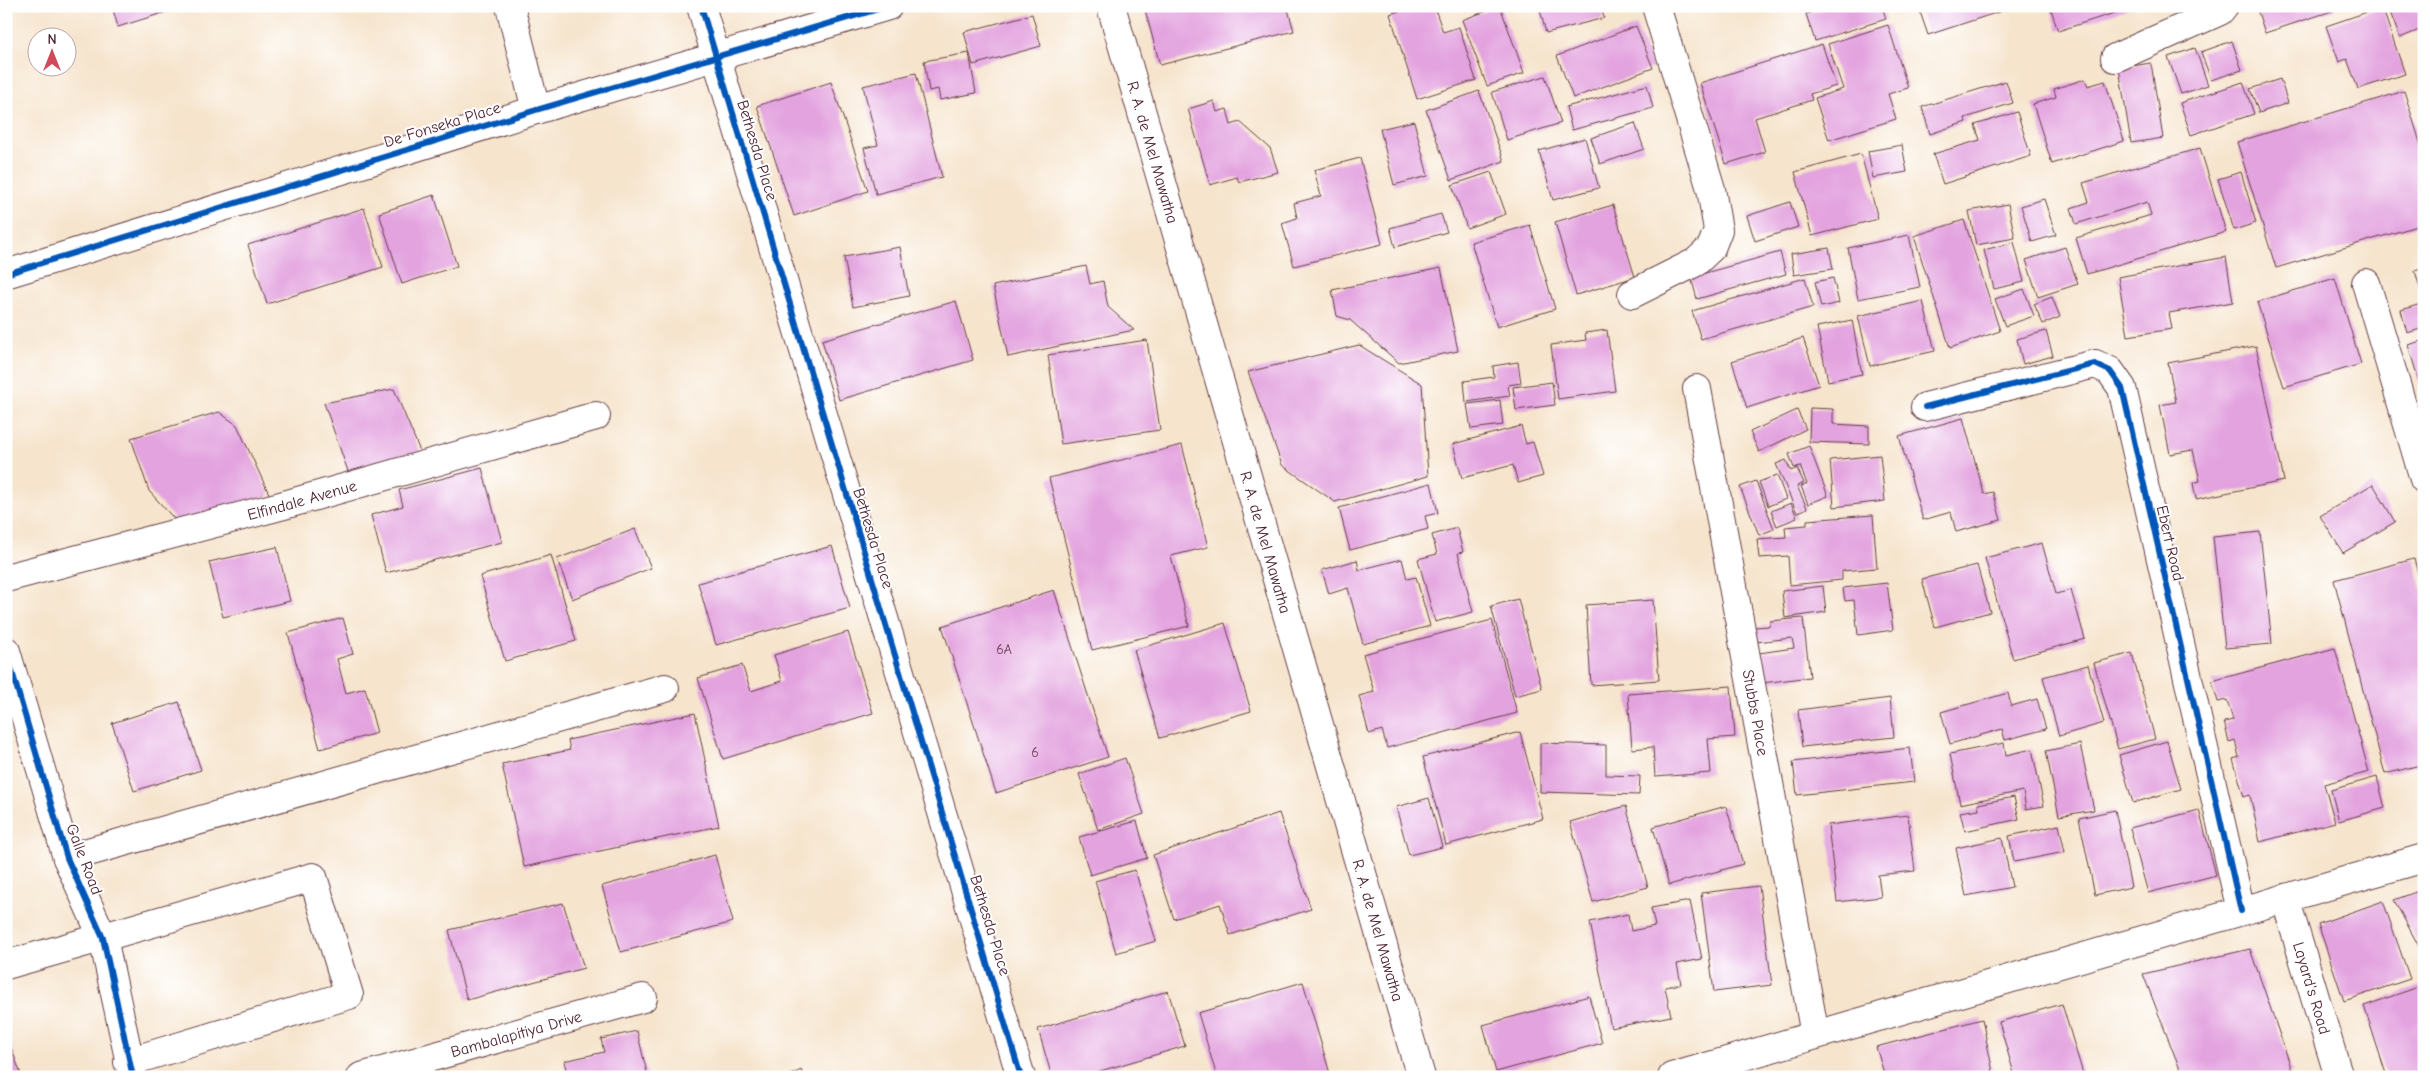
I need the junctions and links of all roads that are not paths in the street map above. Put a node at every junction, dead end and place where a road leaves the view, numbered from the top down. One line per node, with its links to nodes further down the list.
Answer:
1 (510, 6): 9 (main road)
2 (701, 6): 7 (main road, Bethesda Place)
3 (888, 6): 7 (main road, De Fonseka Place)
4 (1111, 6): 32 (main road, R. A. de Mel Mawatha)
5 (1656, 6): 12 (main road)
6 (2224, 6): 8 (main road)
7 (715, 58): 9 (main road, De Fonseka Place); 31 (main road, Bethesda Place)
8 (2115, 58)
9 (536, 110): 10 (main road, De Fonseka Place)
10 (6, 274)
11 (2366, 283): 16 (main road)
12 (1632, 294)
13 (1697, 389): 28 (main road, Stubbs Place)
14 (1925, 407): 24 (main road, Ebert Road)
15 (596, 416): 17 (main road, Elfindale Avenue)
16 (2424, 479)
17 (6, 578)
18 (6, 651): 20 (main road, Galle Road)
19 (665, 688): 21 (main road)
20 (11, 689): 21 (main road, Galle Road)
21 (67, 858): 25 (main road, Galle Road)
22 (2424, 858): 23 (main road)
23 (2285, 898): 24 (main road); 34 (main road, Layard's Road)
24 (2241, 911): 28 (main road)
25 (103, 938): 26 (main road); 29 (main road, Galle Road); 29 (main road)
26 (6, 965)
27 (643, 998): 30 (main road, Bambalapitiya Drive)
28 (1815, 1035): 33 (main road)
29 (131, 1069)
30 (361, 1077)
31 (1021, 1077)
32 (1422, 1077)
33 (1672, 1077)
34 (2338, 1077)

